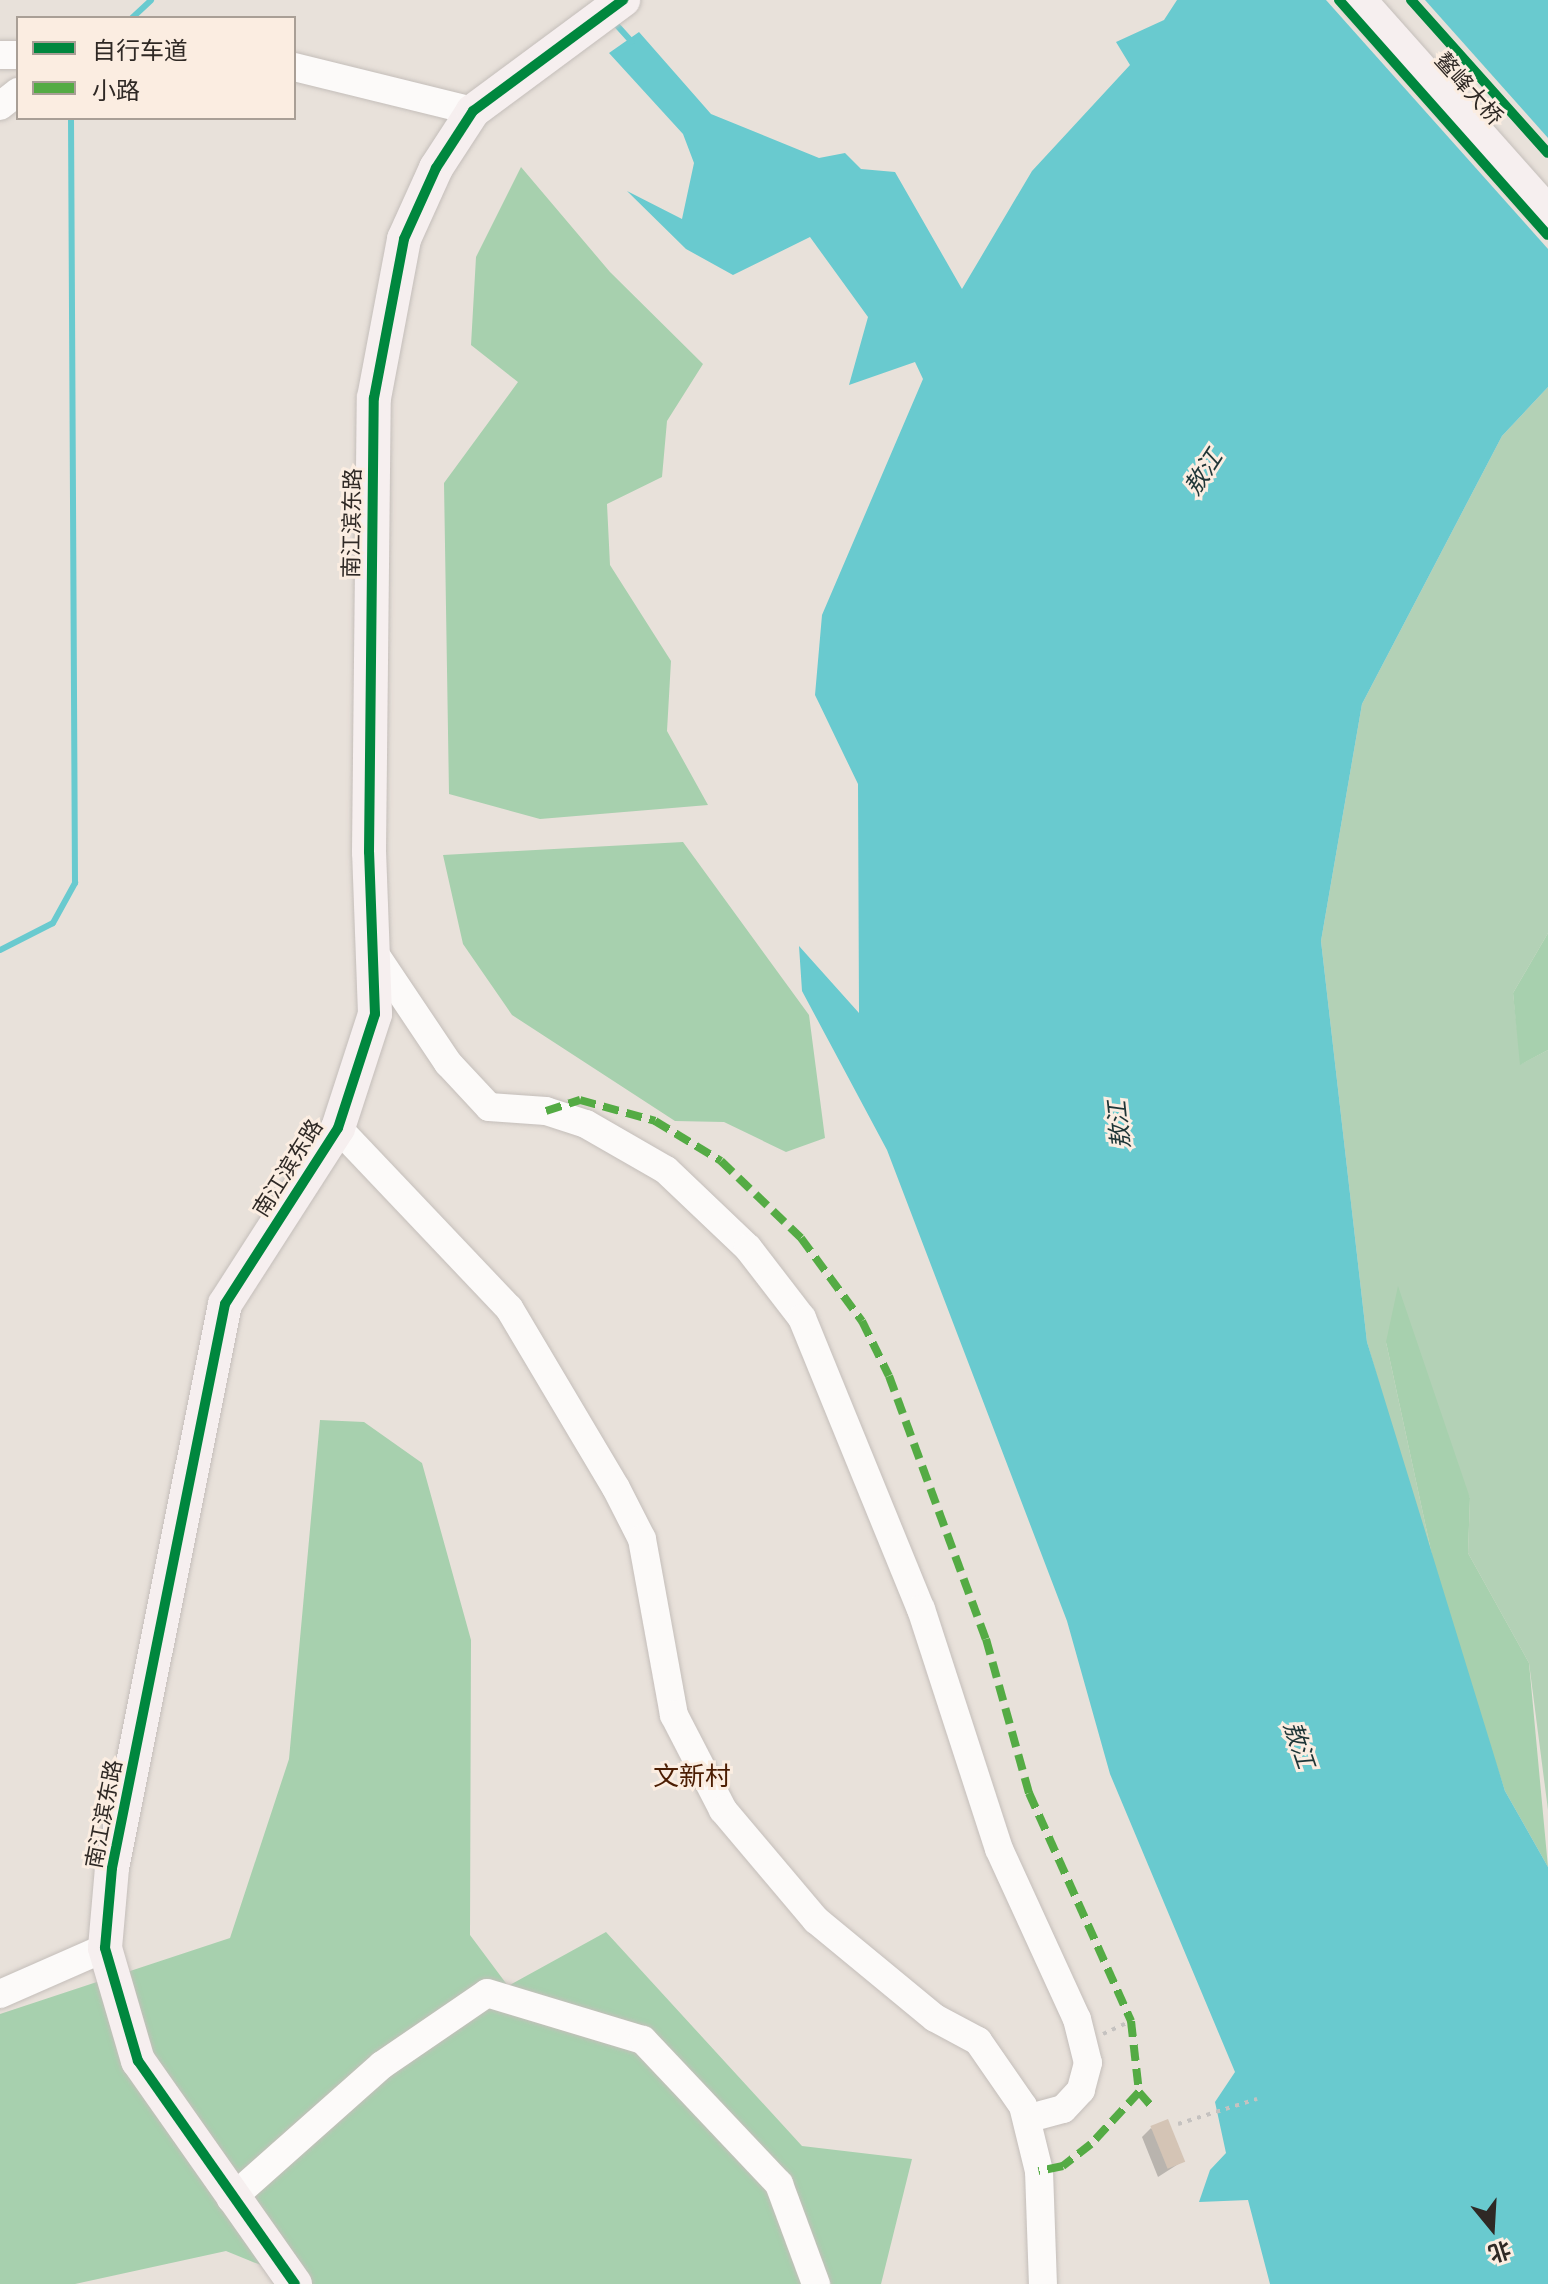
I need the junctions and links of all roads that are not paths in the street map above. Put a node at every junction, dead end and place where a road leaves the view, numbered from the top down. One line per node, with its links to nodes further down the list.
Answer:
1 (1359, 0): 9 (main road, 鳌峰大桥)
2 (1390, 0): 8 (main road, 鳌峰大桥)
3 (622, 1): 7 (main road, 南江滨东路)
4 (296, 67): 7 (street)
5 (16, 94): 6 (street)
6 (0, 106)
7 (473, 111): 10 (main road, 南江滨东路)
8 (1548, 177)
9 (1548, 213)
10 (377, 957): 11 (main road, 南江滨东路); 14 (street)
11 (338, 1128): 12 (main road, 南江滨东路); 18 (street)
12 (105, 1948): 13 (street); 15 (main road, 南江滨东路)
13 (0, 1994)
14 (1041, 2115)
15 (231, 2199): 16 (main road, 南江滨东路); 17 (street)
16 (295, 2284)
17 (816, 2284)
18 (1043, 2284)

